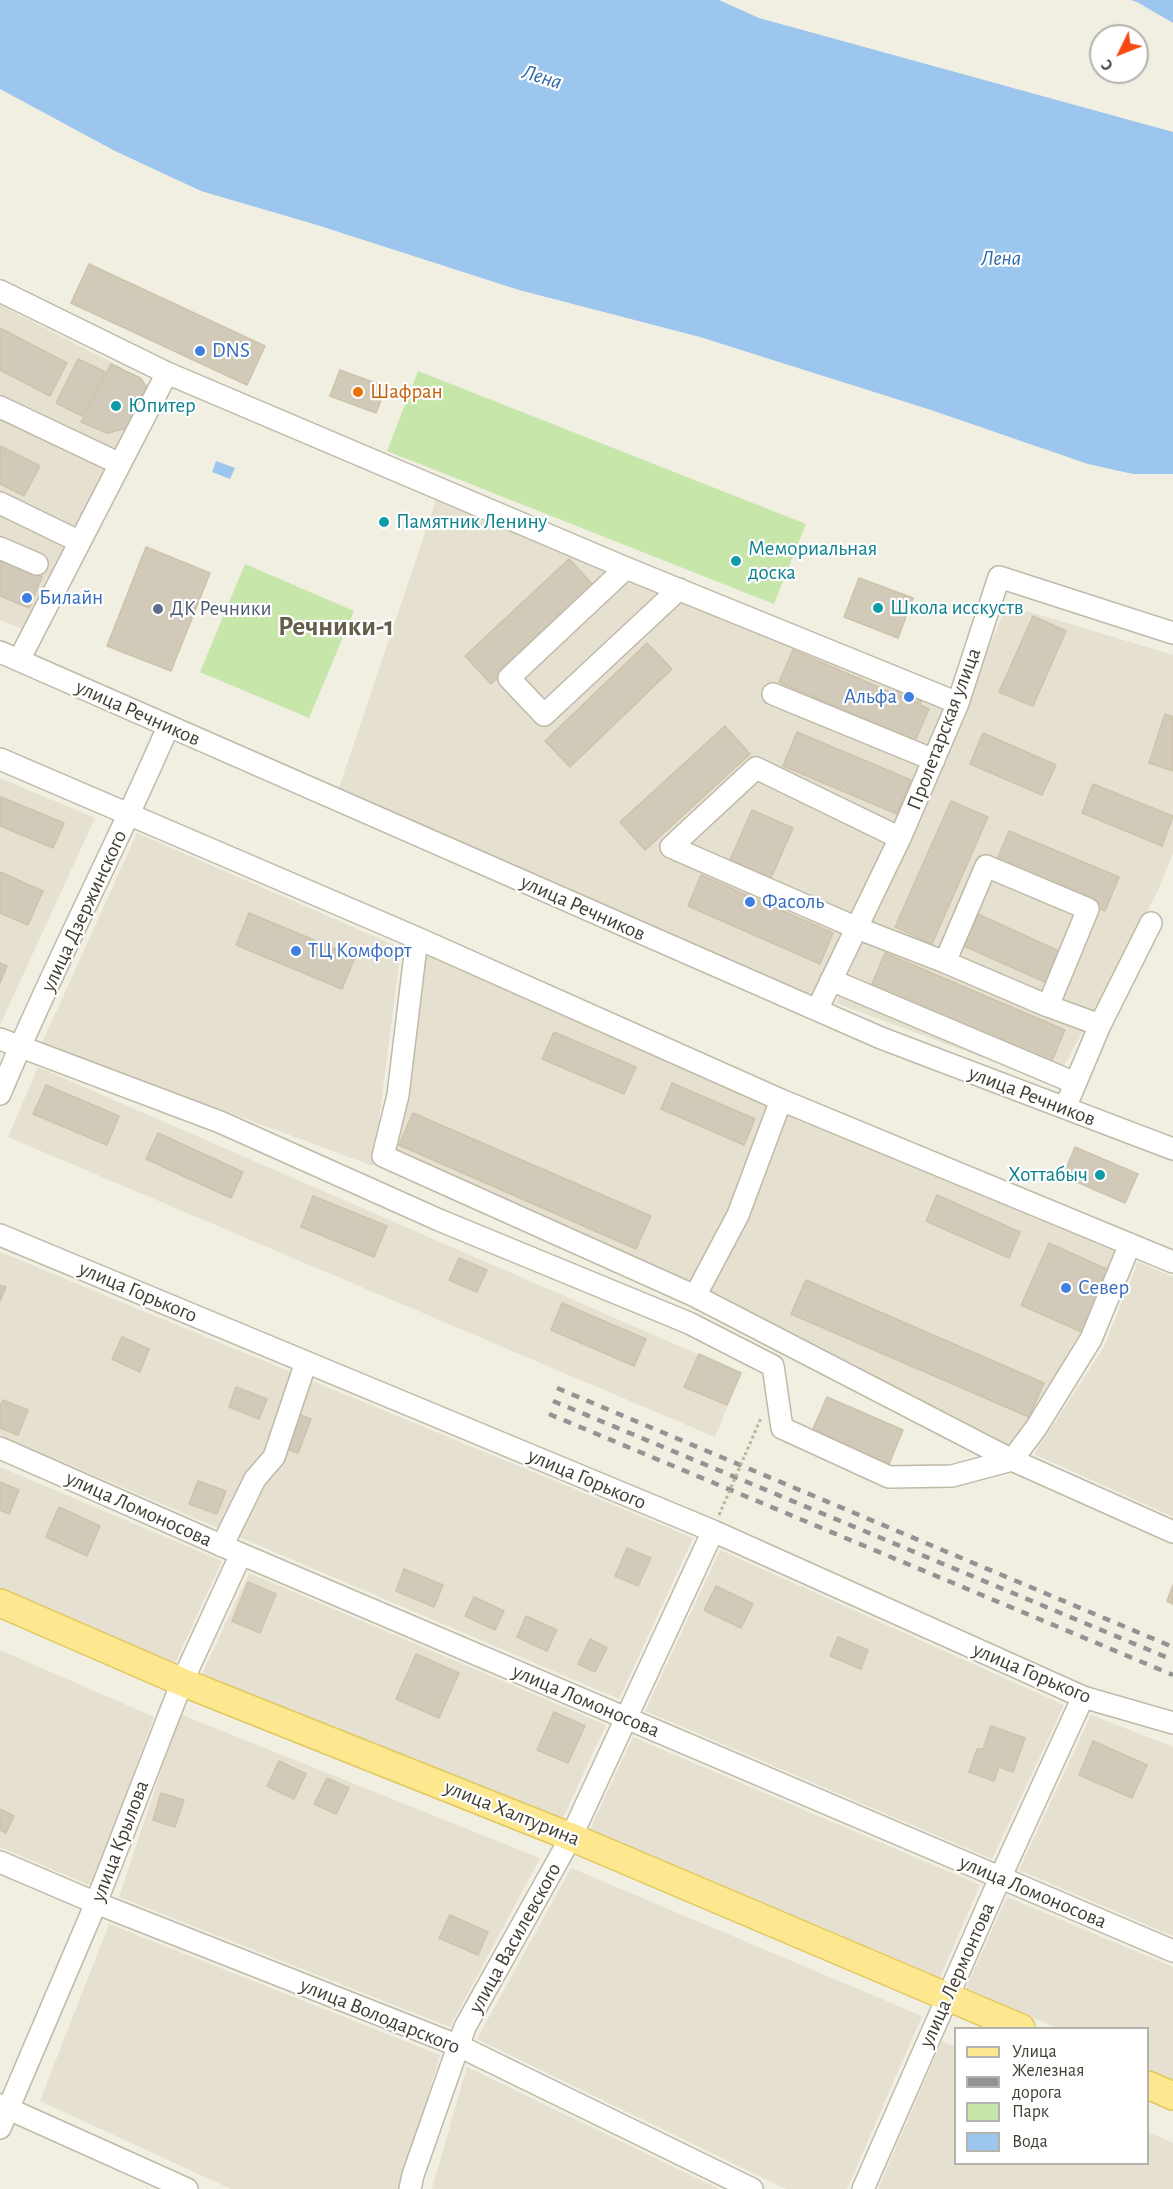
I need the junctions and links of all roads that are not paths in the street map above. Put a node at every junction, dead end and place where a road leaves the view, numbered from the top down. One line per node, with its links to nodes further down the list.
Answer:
1 (0, 291): 2 (street)
2 (167, 373): 4 (street); 9 (street)
3 (0, 407): 4 (street)
4 (120, 464): 6 (street)
5 (0, 503): 6 (street)
6 (80, 542): 12 (street)
7 (0, 548): 8 (street)
8 (37, 564)
9 (626, 568): 10 (street); 10 (street)
10 (679, 589): 14 (street)
11 (1173, 633): 14 (street, Пролетарская улица)
12 (10, 656): 15 (street, улица Речников)
13 (773, 694): 17 (street)
14 (958, 704): 17 (street, Пролетарская улица)
15 (168, 726): 18 (street, улица Дзержинского); 26 (street, улица Речников)
16 (0, 759): 18 (street)
17 (934, 760): 19 (street, Пролетарская улица)
18 (130, 814): 22 (street); 29 (street, улица Дзержинского)
19 (900, 838): 21 (street, Пролетарская улица); 21 (street)
20 (1151, 922): 27 (street)
21 (857, 928): 23 (street); 24 (street, Пролетарская улица)
22 (417, 938): 32 (street); 38 (street)
23 (945, 962): 25 (street); 25 (street)
24 (831, 980): 26 (street, Пролетарская улица); 30 (street)
25 (1048, 1006): 27 (street)
26 (818, 1010): 33 (street, улица Речников)
27 (1100, 1025): 30 (street)
28 (0, 1039): 29 (street)
29 (20, 1047): 31 (street, улица Дзержинского); 41 (street)
30 (1075, 1083): 33 (street)
31 (0, 1094)
32 (781, 1100): 36 (street); 38 (street)
33 (1065, 1108): 34 (street, улица Речников)
34 (1173, 1149)
35 (0, 1235): 39 (street, улица Горького)
36 (1130, 1244): 37 (street); 41 (street)
37 (1173, 1262)
38 (695, 1296): 41 (street)
39 (306, 1362): 42 (street, улица Горького); 44 (street, улица Крылова)
40 (0, 1448): 44 (street, улица Ломоносова)
41 (1012, 1460): 43 (street)
42 (716, 1523): 47 (street, улица Горького); 48 (street, улица Василевского)
43 (1173, 1532)
44 (232, 1550): 46 (street, улица Крылова); 48 (street, улица Ломоносова)
45 (0, 1603): 46 (main road, улица Халтурина)
46 (182, 1682): 50 (main road, улица Халтурина); 53 (street, улица Крылова)
47 (1083, 1697): 49 (street, улица Горького); 52 (street, улица Лермонтова)
48 (626, 1718): 50 (street, улица Василевского); 52 (street, улица Ломоносова)
49 (1173, 1723)
50 (571, 1837): 55 (main road, улица Халтурина); 57 (street, улица Василевского)
51 (0, 1862): 53 (street, улица Володарского)
52 (1000, 1878): 54 (street, улица Ломоносова); 55 (street, улица Лермонтова)
53 (96, 1903): 57 (street, улица Володарского); 60 (street, улица Крылова)
54 (1173, 1951)
55 (947, 1996): 56 (main road, улица Халтурина); 65 (street, улица Лермонтова)
56 (1019, 2027)
57 (459, 2046): 63 (street, улица Василевского); 64 (street, улица Володарского)
58 (1149, 2085): 59 (main road)
59 (1173, 2096)
60 (4, 2107): 61 (street, улица Крылова); 62 (street)
61 (0, 2128)
62 (187, 2189)
63 (411, 2189)
64 (752, 2189)
65 (863, 2189)

